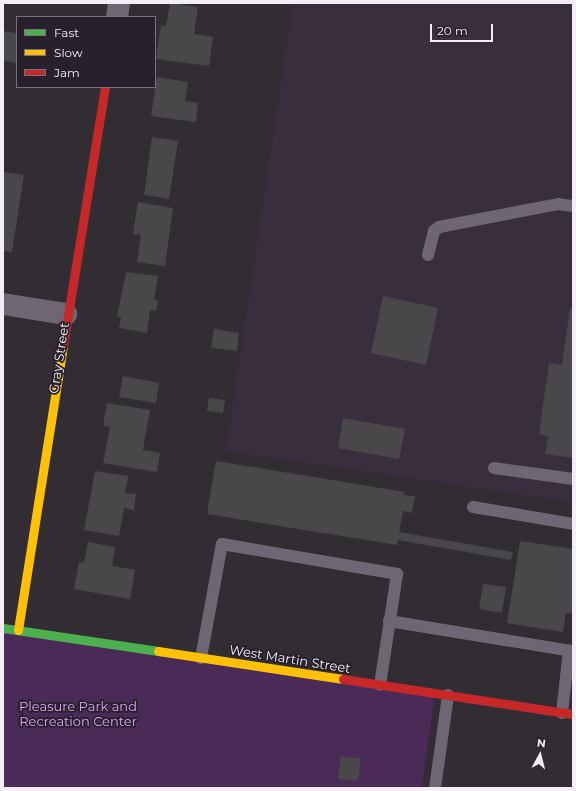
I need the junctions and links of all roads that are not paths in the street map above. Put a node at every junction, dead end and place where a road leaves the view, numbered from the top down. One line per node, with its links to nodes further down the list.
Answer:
1 (119, 3): 2 (street)
2 (116, 16)
3 (105, 88): 7 (street, Gray Street)
4 (573, 206): 5 (lane)
5 (428, 255)
6 (3, 304): 7 (street)
7 (66, 314): 14 (street, Gray Street)
8 (494, 468): 9 (lane)
9 (573, 479)
10 (473, 507): 11 (lane)
11 (573, 524)
12 (390, 621): 15 (lane); 16 (lane); 17 (lane)
13 (3, 628): 14 (street, West Martin Street)
14 (18, 630): 16 (street, West Martin Street)
15 (571, 650): 19 (lane)
16 (201, 658): 17 (street, West Martin Street)
17 (380, 685): 18 (street, West Martin Street)
18 (448, 696): 19 (street, West Martin Street); 20 (lane)
19 (567, 714)
20 (435, 788)

